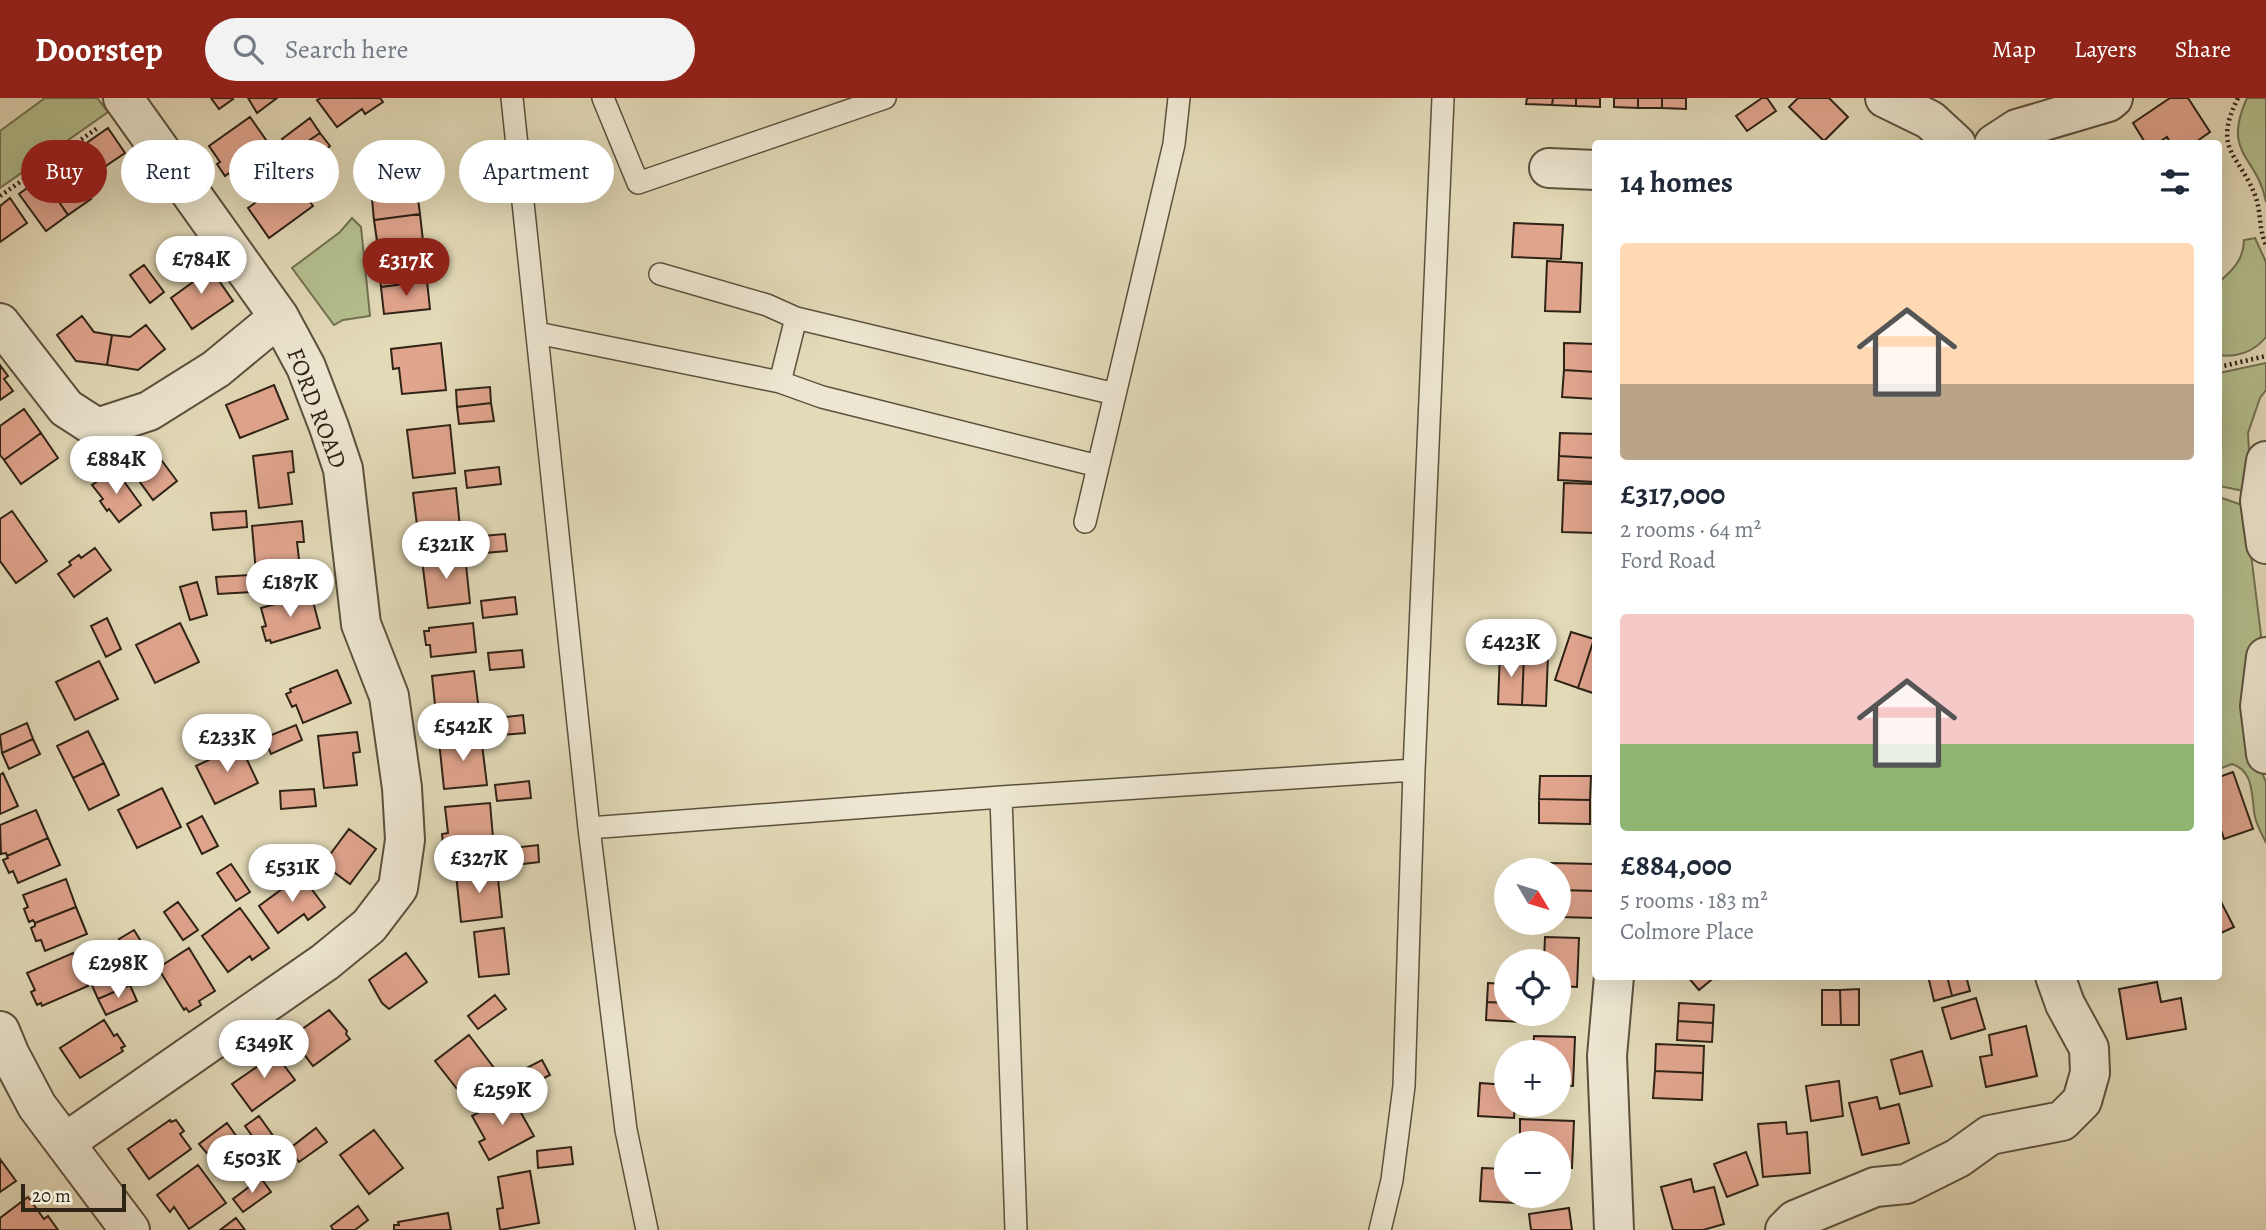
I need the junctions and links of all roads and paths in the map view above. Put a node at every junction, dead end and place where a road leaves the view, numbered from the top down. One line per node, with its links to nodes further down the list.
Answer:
1 (512, 98): 20 (lane)
2 (603, 98): 3 (lane)
3 (885, 98)
4 (1179, 98): 24 (lane)
5 (1443, 98): 31 (lane)
6 (1885, 98): 10 (street)
7 (2113, 98): 11 (street)
8 (2238, 98): 15 (path)
9 (125, 102): 14 (path); 17 (street, FORD ROAD)
10 (1952, 140)
11 (2000, 140)
12 (1549, 168): 13 (street)
13 (1592, 170)
14 (0, 196)
15 (2266, 245)
16 (660, 274): 18 (lane)
17 (279, 317): 19 (street); 37 (street, FORD ROAD)
18 (796, 318): 23 (lane); 24 (lane)
19 (0, 323)
20 (537, 333): 23 (lane); 33 (lane)
21 (2266, 356): 22 (path)
22 (2222, 366)
23 (780, 382): 26 (lane)
24 (1115, 394): 26 (lane)
25 (2266, 461): 28 (street)
26 (1098, 466): 27 (lane)
27 (1085, 522)
28 (2266, 544)
29 (2266, 657): 30 (street)
30 (2266, 754)
31 (1414, 770): 32 (lane); 41 (lane)
32 (1001, 797): 33 (lane); 40 (lane)
33 (589, 828): 39 (lane)
34 (1614, 980): 42 (street)
35 (2056, 980): 43 (street)
36 (0, 1031): 37 (street)
37 (66, 1142): 38 (street)
38 (130, 1230)
39 (647, 1230)
40 (1016, 1230)
41 (1380, 1230)
42 (1614, 1230)
43 (1785, 1230)

